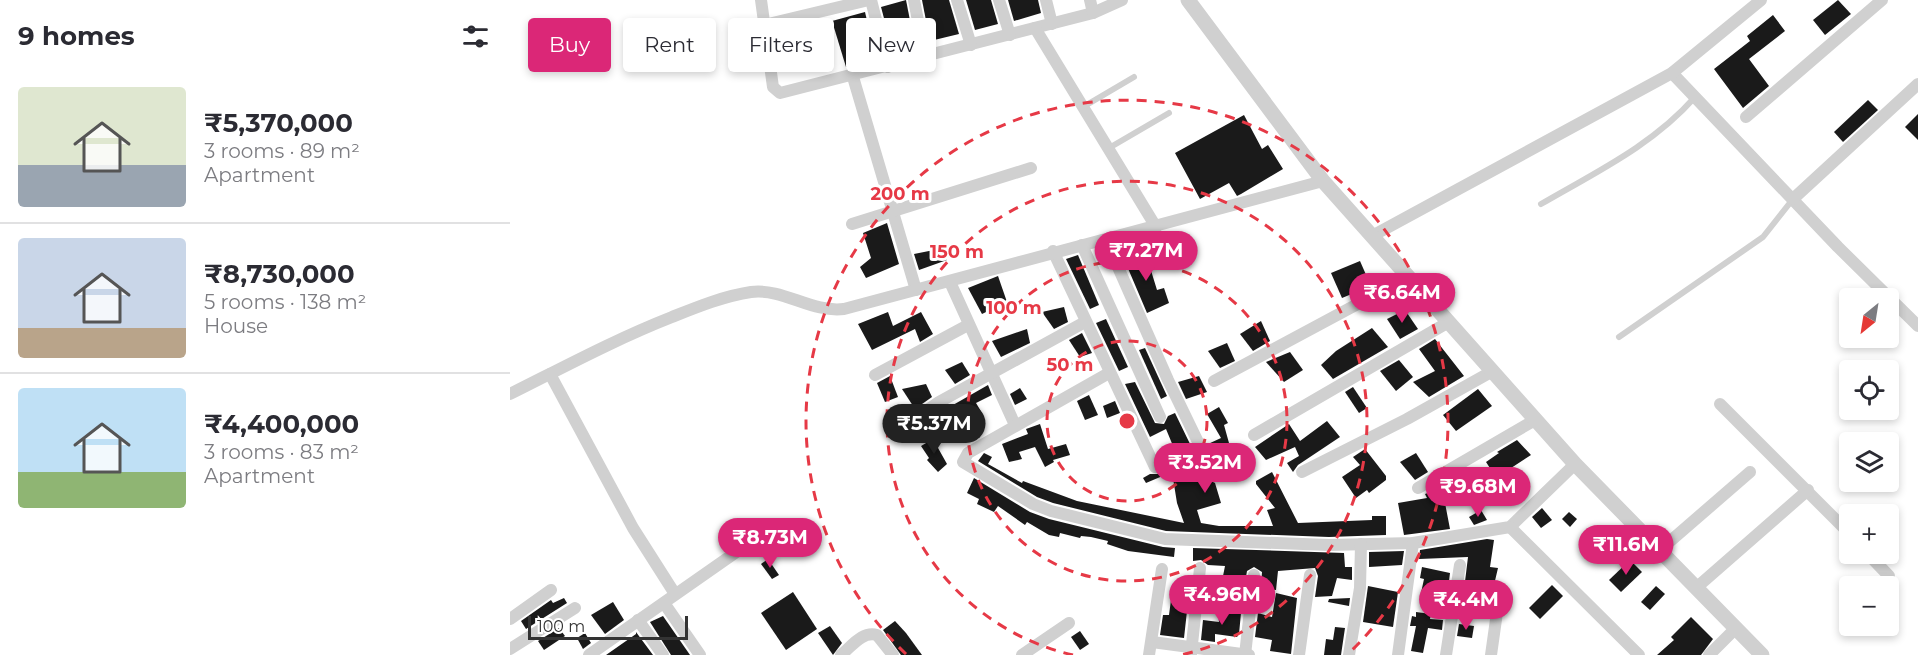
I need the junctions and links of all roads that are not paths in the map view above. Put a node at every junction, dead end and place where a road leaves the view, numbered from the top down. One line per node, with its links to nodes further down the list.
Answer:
1 (761, 0): 12 (street)
2 (914, 0): 15 (street)
3 (957, 0): 19 (street)
4 (999, 0): 18 (street)
5 (1046, 0): 16 (street)
6 (1122, 0): 11 (street)
7 (1188, 0): 33 (street)
8 (1761, 0): 23 (street)
9 (1882, 0): 30 (street)
10 (864, 1): 13 (street); 14 (street)
11 (1092, 6): 16 (street)
12 (763, 18)
13 (793, 18)
14 (870, 18)
15 (918, 18)
16 (1052, 24): 17 (street)
17 (1035, 28): 18 (street); 28 (street)
18 (1010, 35): 19 (street)
19 (971, 45): 20 (street)
20 (936, 54)
21 (771, 72): 24 (street)
22 (870, 72): 24 (street)
23 (1672, 73): 27 (street); 39 (street)
24 (853, 77): 36 (street)
25 (1134, 77): 28 (lane)
26 (1918, 84): 34 (street)
27 (1695, 98): 34 (street); 35 (lane)
28 (1083, 107): 31 (street)
29 (1169, 113): 31 (lane)
30 (1746, 117)
31 (1108, 149): 38 (street)
32 (1031, 168): 36 (street)
33 (1323, 181): 38 (street); 39 (street)
34 (1793, 199): 49 (street); 50 (lane)
35 (1541, 204)
36 (893, 212): 37 (street); 45 (street)
37 (852, 224)
38 (1156, 227): 40 (street)
39 (1372, 236): 43 (street)
40 (1106, 240): 41 (street); 68 (street)
41 (1082, 245): 42 (street); 59 (street)
42 (1053, 251): 44 (street); 46 (street)
43 (1408, 277): 47 (street); 56 (street)
44 (950, 282): 45 (street); 48 (street)
45 (916, 290): 53 (street)
46 (1085, 322): 52 (street); 54 (street)
47 (1447, 323): 51 (street); 63 (street)
48 (968, 325): 54 (street); 55 (street)
49 (1918, 326)
50 (1619, 337)
51 (1491, 372): 60 (street); 66 (street)
52 (1109, 373): 61 (street); 65 (street)
53 (550, 374): 57 (street); 87 (street)
54 (991, 374): 61 (street); 62 (street)
55 (875, 375)
56 (1214, 381)
57 (510, 394)
58 (1720, 404): 70 (street)
59 (1160, 417)
60 (1535, 420): 64 (street); 69 (street)
61 (1015, 425): 75 (street)
62 (903, 427)
63 (1254, 435)
64 (1575, 464): 72 (street); 76 (street)
65 (1155, 468)
66 (1302, 472)
67 (1750, 472): 76 (street)
68 (1214, 475)
69 (1418, 488)
70 (1808, 490): 71 (street); 84 (street)
71 (1839, 522)
72 (1510, 527): 74 (street); 110 (street)
73 (765, 532): 87 (street)
74 (1413, 543): 75 (street); 107 (street)
75 (1361, 544): 106 (street)
76 (1660, 550): 84 (street)
77 (1878, 564): 83 (street)
78 (1460, 565): 108 (street)
79 (1200, 568): 96 (street)
80 (1162, 569): 94 (street)
81 (1310, 575): 105 (street)
82 (1254, 576): 104 (street)
83 (1889, 576)
84 (1696, 588): 93 (street)
85 (551, 590): 90 (street)
86 (1500, 591): 109 (street)
87 (675, 594): 88 (street)
88 (664, 603): 91 (street); 99 (street)
89 (575, 608): 95 (street)
90 (510, 619)
91 (638, 620): 97 (street); 98 (street)
92 (1069, 623): 102 (street)
93 (1736, 628): 111 (street); 112 (street)
94 (1152, 642): 96 (street); 103 (street)
95 (512, 649)
96 (1191, 651): 104 (street)
97 (589, 655)
98 (663, 655)
99 (700, 655)
100 (841, 655): 101 (street)
101 (892, 655)
102 (1022, 655)
103 (1149, 655)
104 (1246, 655)
105 (1299, 655)
106 (1349, 655)
107 (1398, 655)
108 (1446, 655)
109 (1491, 655)
110 (1640, 655)
111 (1709, 655)
112 (1762, 655)

